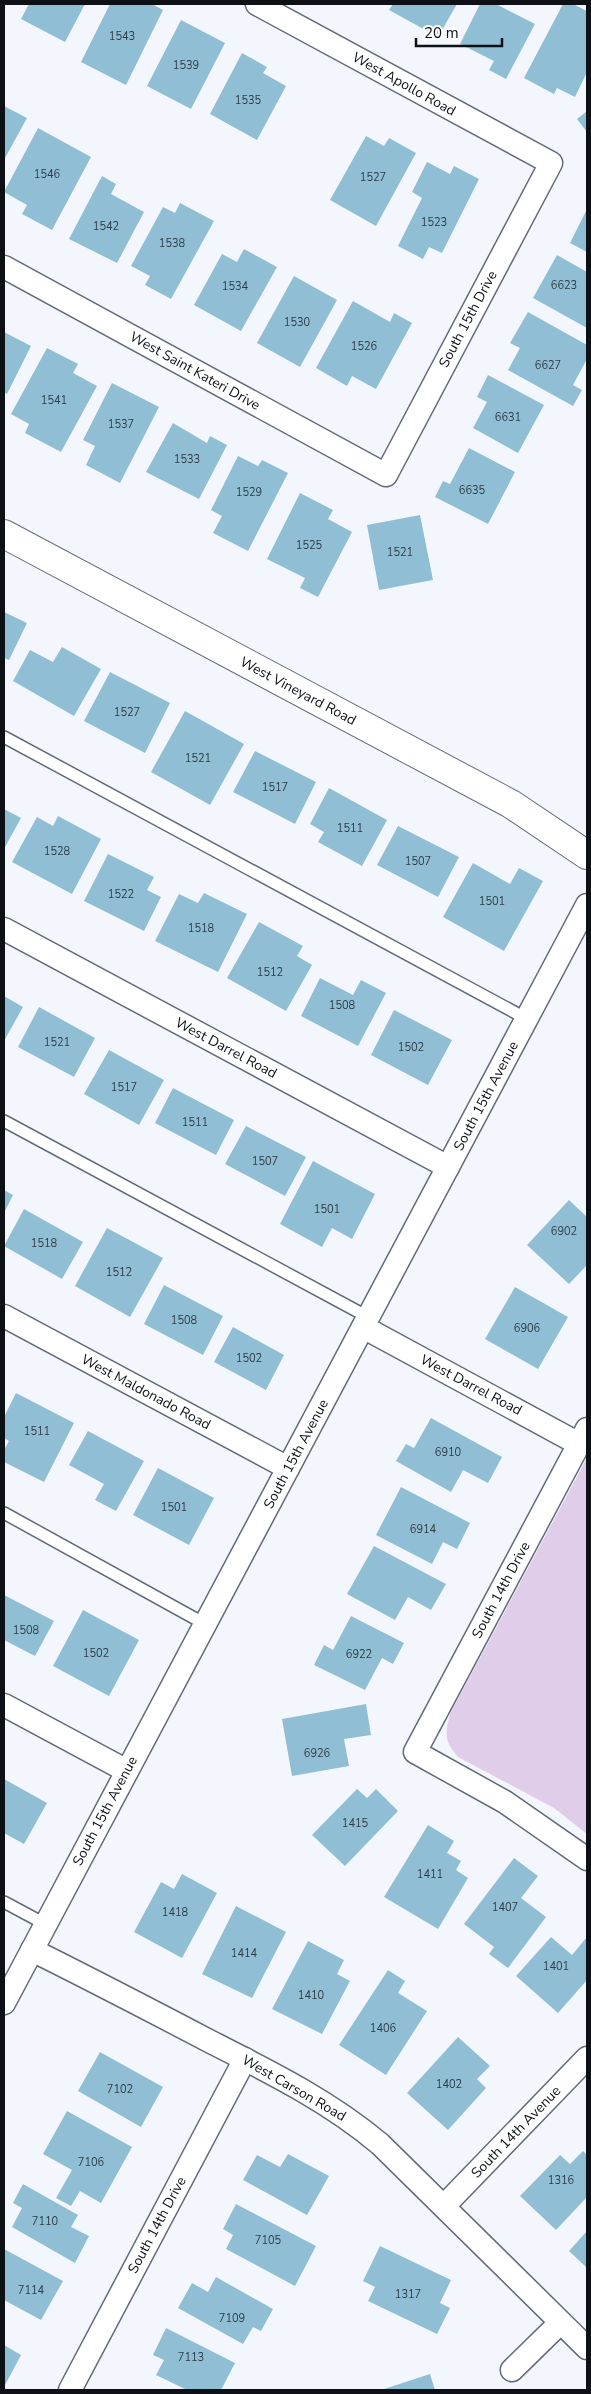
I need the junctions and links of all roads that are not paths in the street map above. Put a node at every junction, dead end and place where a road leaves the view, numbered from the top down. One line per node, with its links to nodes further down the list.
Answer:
1 (257, 4): 2 (street, West Apollo Road)
2 (550, 163): 4 (street, South 15th Drive)
3 (4, 267): 4 (street, West Saint Kateri Drive)
4 (386, 475)
5 (4, 534): 7 (street, West Vineyard Road)
6 (4, 737): 10 (lane)
7 (587, 856)
8 (587, 905): 10 (street, South 15th Avenue)
9 (4, 929): 12 (street, West Darrel Road)
10 (527, 1019): 12 (street, South 15th Avenue)
11 (4, 1122): 14 (lane)
12 (448, 1167): 14 (street, South 15th Avenue)
13 (4, 1316): 16 (street, West Maldonado Road)
14 (365, 1322): 15 (street, West Darrel Road); 16 (street, South 15th Avenue)
15 (583, 1436): 21 (street, South 14th Drive)
16 (288, 1468): 18 (street, South 15th Avenue)
17 (4, 1513): 18 (lane)
18 (205, 1624): 20 (street, South 15th Avenue)
19 (4, 1705): 20 (street)
20 (127, 1770): 23 (street, South 15th Avenue)
21 (587, 1859)
22 (4, 1902): 23 (lane)
23 (45, 1924): 24 (street, South 15th Avenue)
24 (32, 1950): 25 (street, South 15th Avenue); 27 (street, West Carson Road)
25 (4, 2002)
26 (587, 2058): 28 (street, South 14th Avenue)
27 (245, 2059): 28 (street, West Carson Road); 32 (street, South 14th Drive)
28 (444, 2206): 29 (street, West Carson Road)
29 (560, 2323): 30 (street, West Carson Road); 31 (street)
30 (587, 2348)
31 (512, 2370)
32 (70, 2390)

